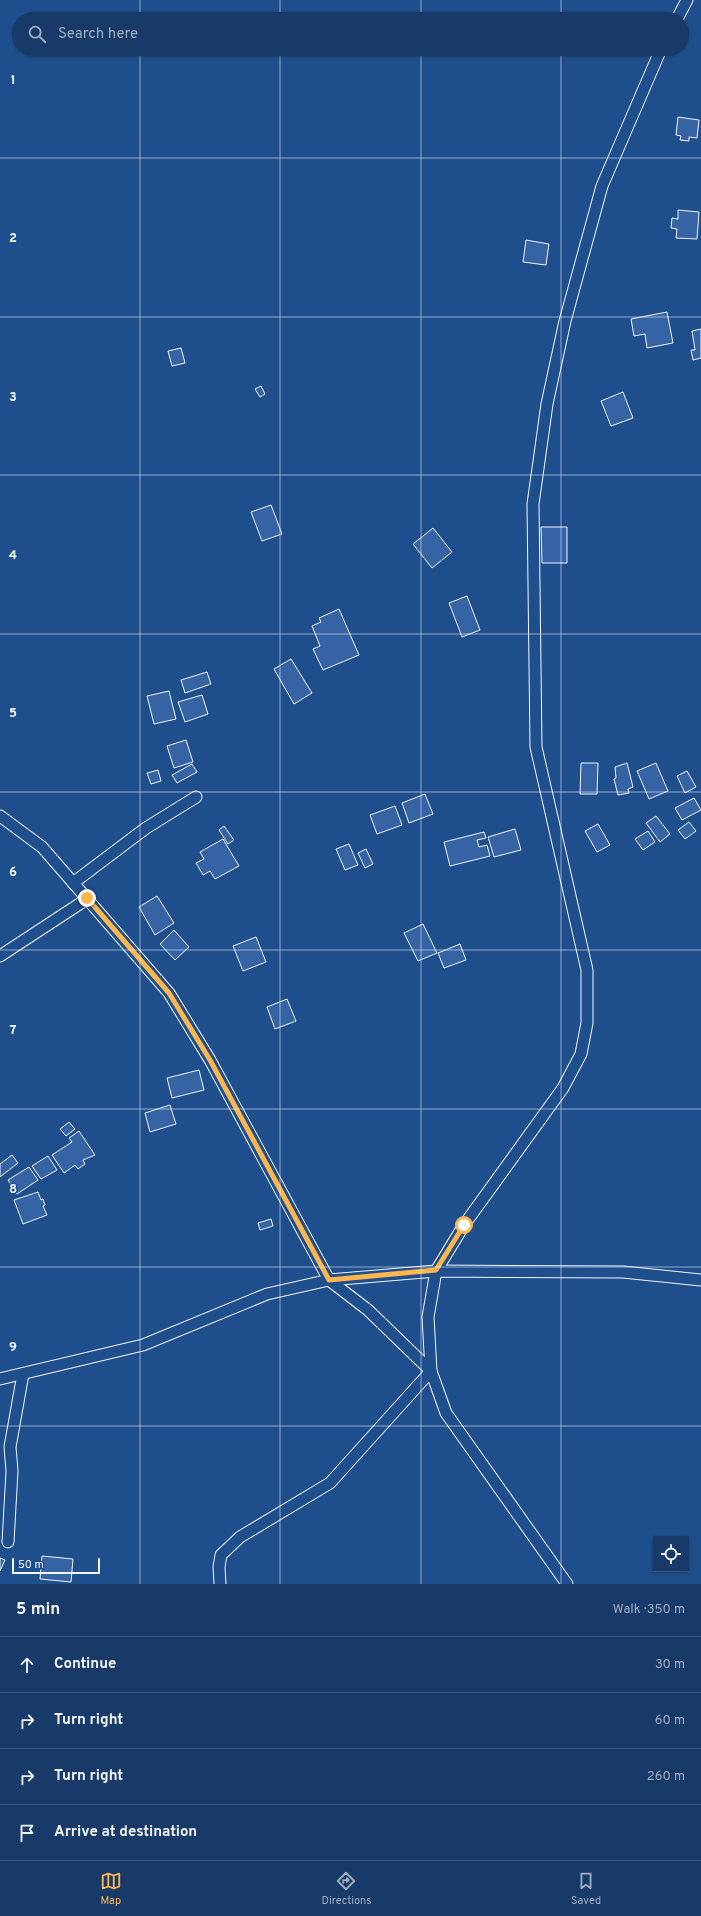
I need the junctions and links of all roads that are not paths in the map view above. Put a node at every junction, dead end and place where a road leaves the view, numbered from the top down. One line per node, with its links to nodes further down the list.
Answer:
1 (687, 0): 2 (street)
2 (681, 12)
3 (658, 56): 9 (street)
4 (196, 797): 6 (street)
5 (0, 816): 6 (street)
6 (73, 882): 7 (street)
7 (87, 898): 8 (street); 10 (street)
8 (0, 956)
9 (436, 1270): 10 (street); 11 (street); 12 (street)
10 (329, 1280): 12 (street); 13 (street)
11 (701, 1280)
12 (430, 1371): 16 (street); 17 (street)
13 (23, 1374): 14 (street); 15 (street)
14 (0, 1379)
15 (8, 1542)
16 (220, 1584)
17 (567, 1584)

